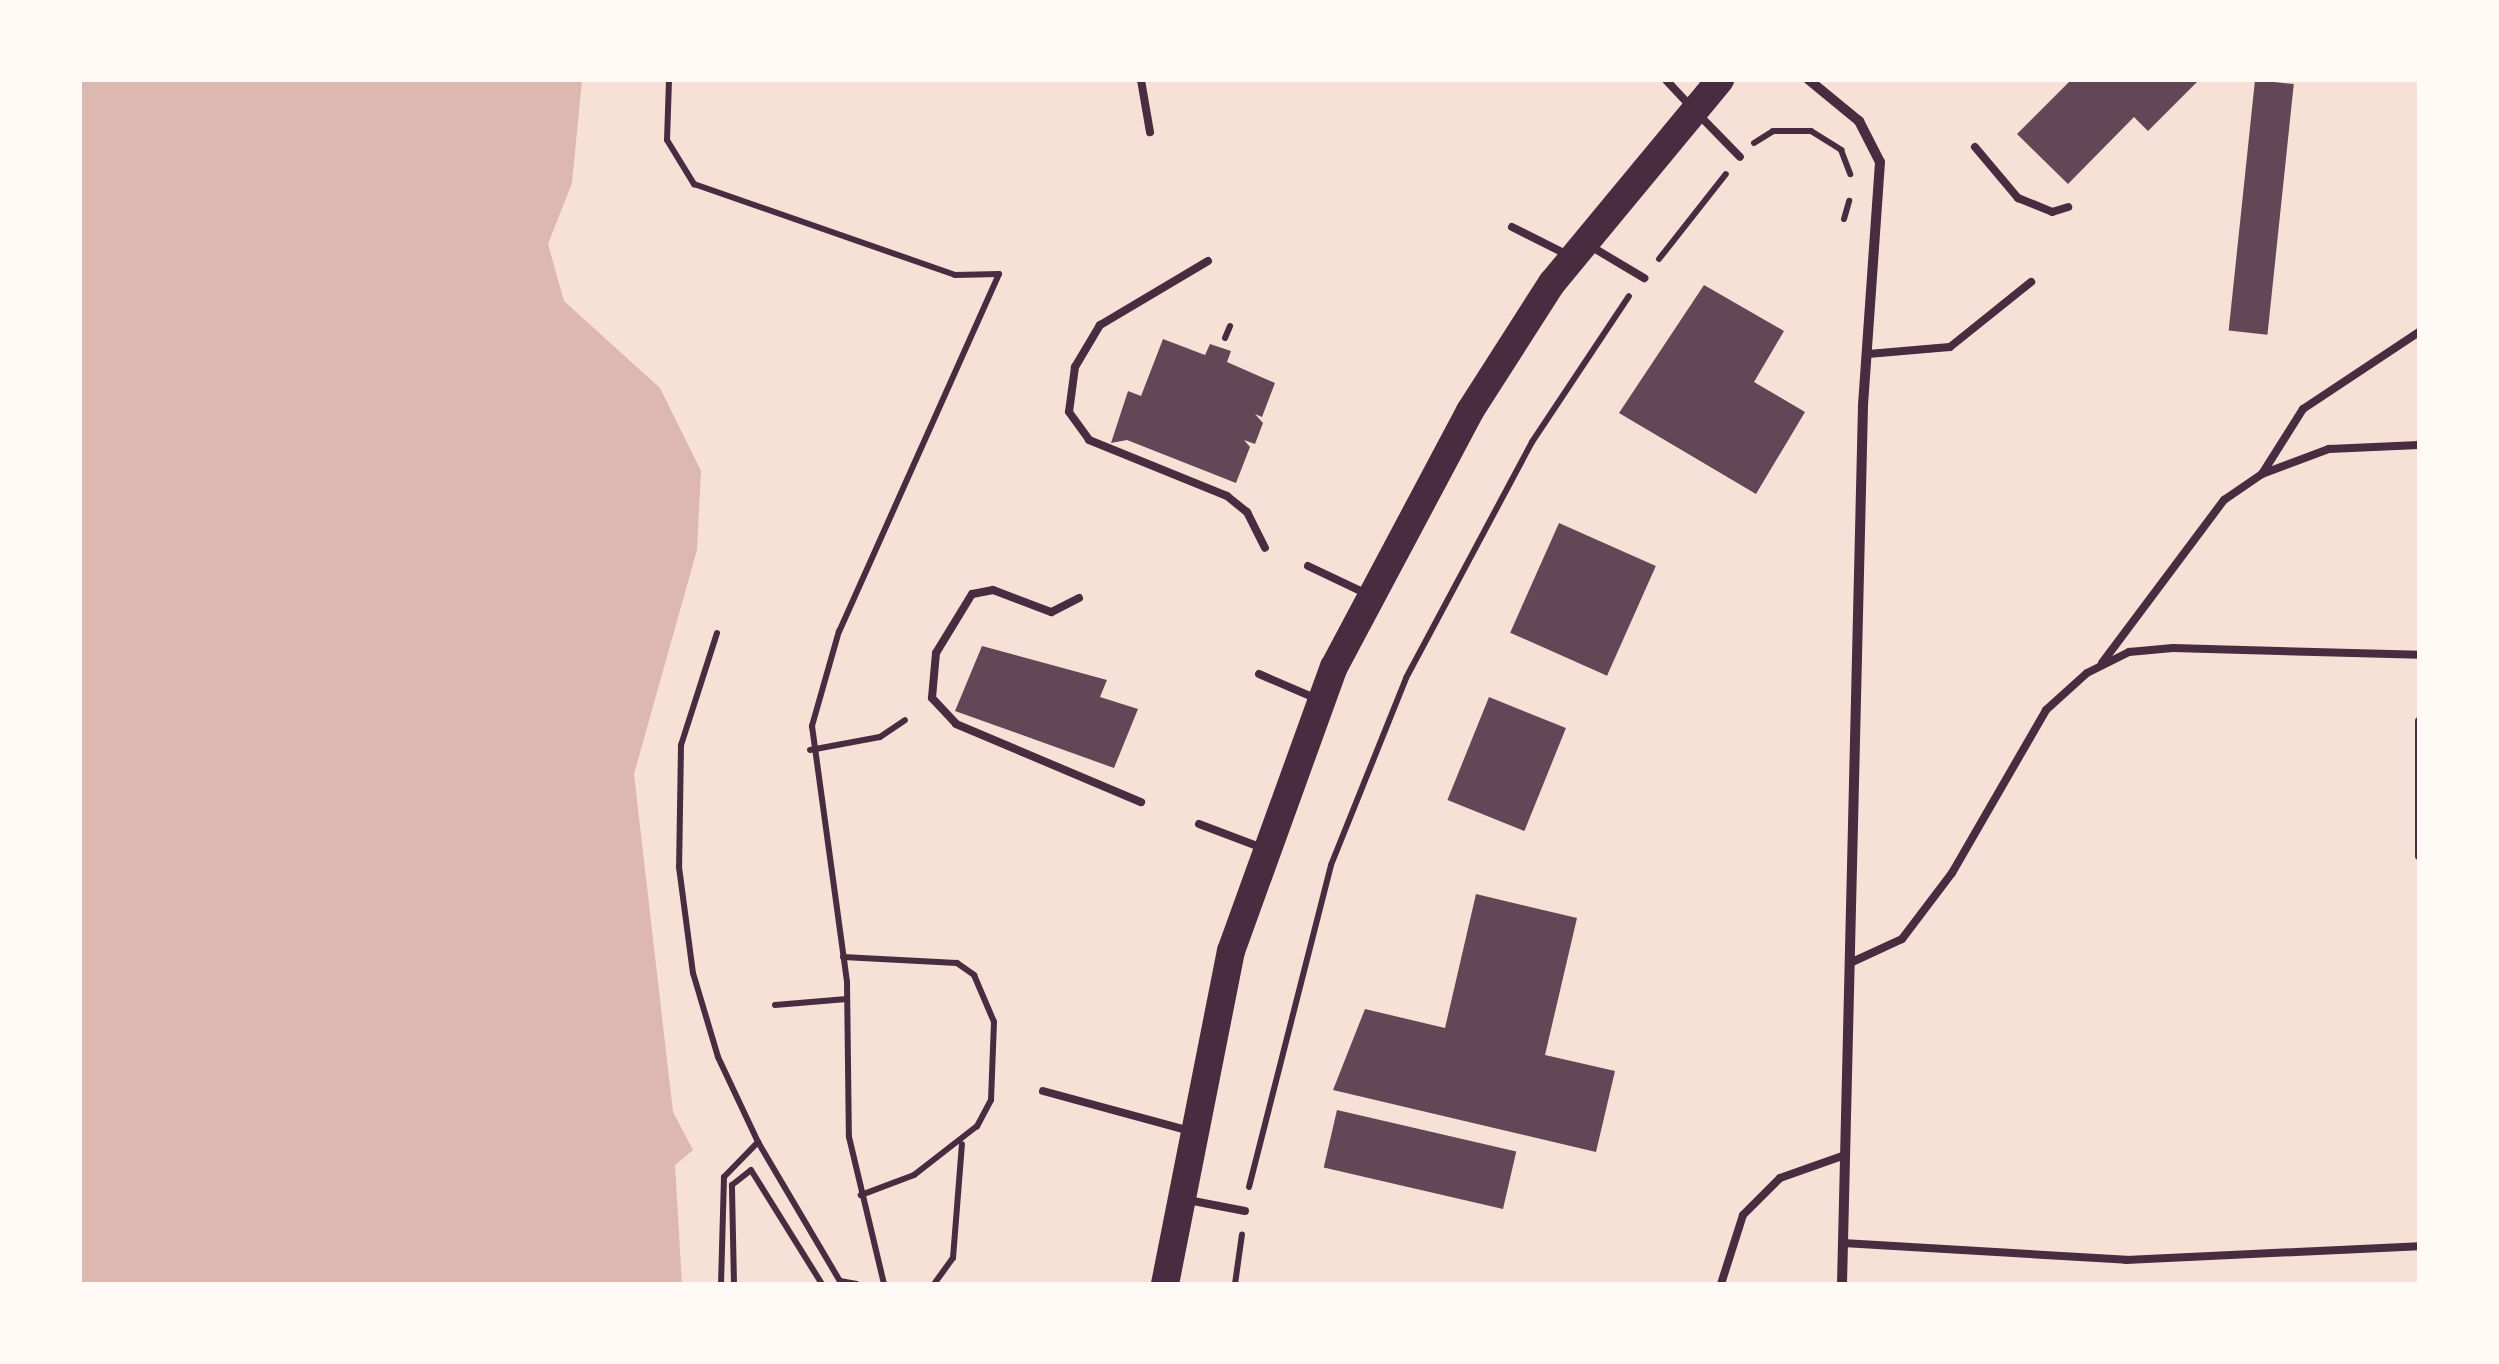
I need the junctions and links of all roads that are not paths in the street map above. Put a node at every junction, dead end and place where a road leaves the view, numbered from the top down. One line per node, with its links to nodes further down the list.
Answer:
1 (1141, 80): 6 (lane)
2 (1666, 80): 5 (lane)
3 (1720, 80): 5 (highway)
4 (1809, 80): 16 (street)
5 (1694, 109): 8 (lane); 11 (highway)
6 (1150, 132)
7 (1975, 148): 9 (lane)
8 (1740, 157)
9 (2068, 207)
10 (1512, 227): 11 (lane)
11 (1578, 250): 13 (lane); 21 (highway)
12 (1208, 261): 19 (lane)
13 (1644, 278)
14 (2032, 282): 16 (lane)
15 (2419, 332): 18 (lane)
16 (1868, 354): 32 (street)
17 (2419, 445): 18 (lane)
18 (2262, 474): 24 (lane)
19 (1266, 548)
20 (1308, 566): 21 (lane)
21 (1370, 595): 26 (highway)
22 (1079, 598): 28 (lane)
23 (2419, 654): 24 (lane)
24 (2100, 666): 32 (lane)
25 (1259, 674): 26 (lane)
26 (1321, 701): 30 (highway)
27 (2419, 721): 31 (lane)
28 (1140, 802)
29 (1199, 824): 30 (lane)
30 (1262, 848): 34 (highway)
31 (2419, 856)
32 (1850, 963): 35 (street)
33 (1044, 1091): 34 (lane)
34 (1190, 1131): 36 (highway)
35 (1844, 1155): 38 (street); 41 (lane)
36 (1178, 1198): 37 (lane); 40 (highway)
37 (1245, 1211)
38 (1843, 1243): 39 (lane); 42 (street)
39 (2419, 1246)
40 (1165, 1284)
41 (1721, 1284)
42 (1842, 1284)

